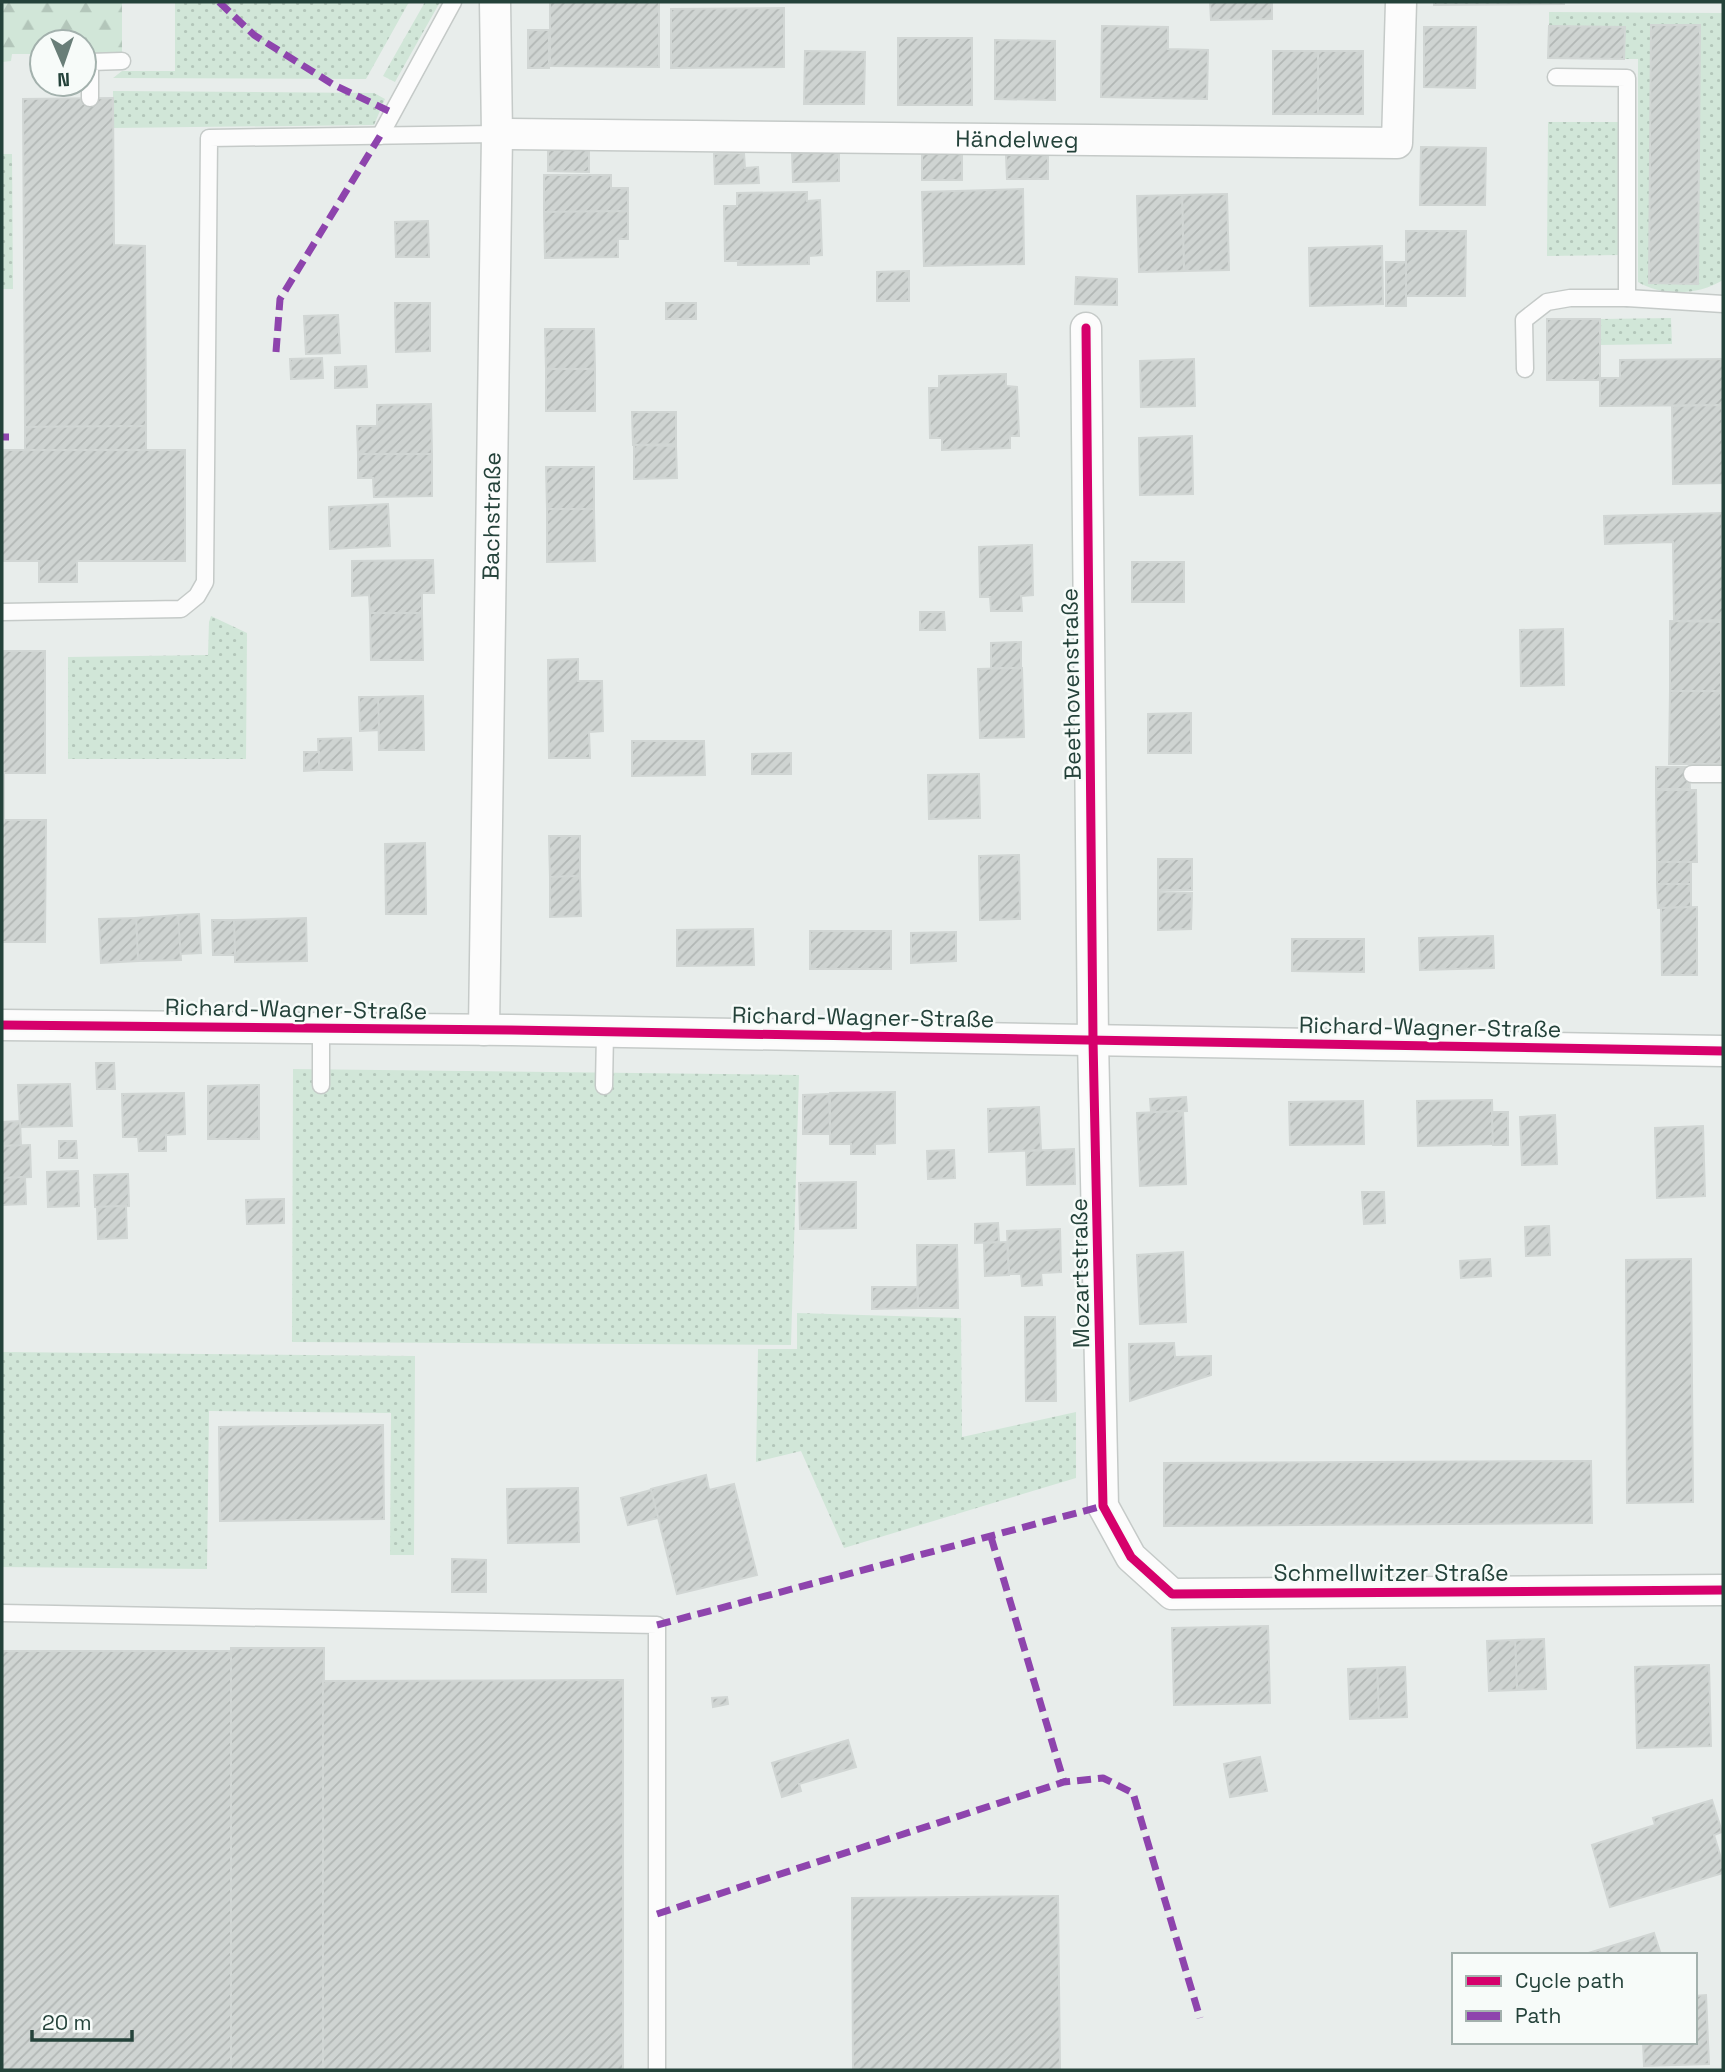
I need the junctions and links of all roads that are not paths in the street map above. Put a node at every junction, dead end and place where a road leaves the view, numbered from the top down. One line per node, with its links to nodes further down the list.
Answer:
1 (453, 2): 8 (lane)
2 (495, 2): 7 (street, Bachstraße)
3 (1401, 2): 7 (street, Händelweg)
4 (122, 61): 5 (lane)
5 (98, 62)
6 (1556, 77): 9 (lane)
7 (497, 134): 8 (lane); 18 (street, Bachstraße)
8 (380, 136): 13 (lane)
9 (1628, 298): 10 (lane); 12 (lane)
10 (1723, 304)
11 (1086, 328): 20 (street, Beethovenstraße)
12 (1525, 369)
13 (2, 612)
14 (1692, 774): 15 (lane)
15 (1723, 774)
16 (2, 1026): 17 (street, Richard-Wagner-Straße)
17 (321, 1028): 18 (street, Richard-Wagner-Straße); 22 (lane)
18 (484, 1030): 19 (street, Richard-Wagner-Straße)
19 (605, 1032): 20 (street, Richard-Wagner-Straße); 23 (lane)
20 (1093, 1040): 21 (street, Richard-Wagner-Straße); 24 (street, Mozartstraße)
21 (1723, 1051)
22 (321, 1086)
23 (604, 1086)
24 (1103, 1506): 25 (street, Schmellwitzer Straße)
25 (1723, 1590)
26 (2, 1613): 27 (lane)
27 (657, 2070)

